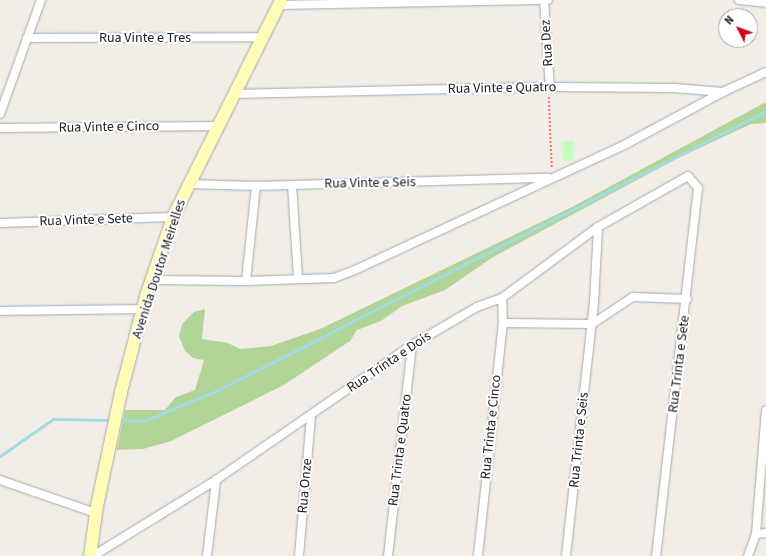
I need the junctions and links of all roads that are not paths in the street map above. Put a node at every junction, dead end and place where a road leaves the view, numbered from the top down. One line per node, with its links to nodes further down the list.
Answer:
1 (41, 0): 8 (street)
2 (544, 0): 3 (street); 5 (street); 12 (street, Rua Dez)
3 (548, 0)
4 (739, 0): 6 (street)
5 (280, 2): 7 (street, Avenida Doutor Meirelles)
6 (766, 3)
7 (264, 37): 8 (street, Rua Vinte e Tres); 14 (street, Avenida Doutor Meirelles)
8 (27, 38): 11 (street)
9 (766, 72): 13 (street, Rua Vinte e Quatro)
10 (0, 87): 11 (street)
11 (9, 87): 15 (street)
12 (550, 87): 13 (street, Rua Vinte e Quatro); 14 (street, Rua Vinte e Quatro)
13 (723, 92): 19 (street)
14 (234, 94): 16 (street, Avenida Doutor Meirelles)
15 (0, 114)
16 (218, 126): 17 (street, Rua Vinte e Cinco); 20 (street, Avenida Doutor Meirelles)
17 (0, 128)
18 (688, 176): 25 (street, Rua Trinta e Dois); 30 (street, Rua Trinta e Sete)
19 (553, 178): 21 (street, Rua Vinte e Seis); 26 (street)
20 (188, 184): 22 (street, Rua Vinte e Seis); 23 (street, Avenida Doutor Meirelles)
21 (292, 185): 22 (street, Rua Vinte e Seis); 26 (street)
22 (256, 186): 28 (street)
23 (173, 217): 24 (street, Rua Vinte e Sete); 27 (street, Avenida Doutor Meirelles)
24 (0, 223)
25 (598, 227): 29 (street, Rua Trinta e Dois); 34 (street)
26 (298, 278): 28 (street)
27 (152, 280): 28 (street); 31 (street, Avenida Doutor Meirelles)
28 (246, 281)
29 (502, 298): 33 (street, Rua Trinta e Cinco); 35 (street, Rua Trinta e Dois)
30 (687, 299): 34 (street); 49 (street, Rua Trinta e Sete)
31 (143, 309): 32 (street); 40 (street, Avenida Doutor Meirelles)
32 (0, 311)
33 (503, 323): 34 (street); 47 (street, Rua Trinta e Cinco)
34 (592, 324): 48 (street, Rua Trinta e Seis)
35 (412, 345): 37 (street, Rua Trinta e Dois); 46 (street, Rua Trinta e Quatro)
36 (766, 410): 42 (street)
37 (311, 416): 39 (street, Rua Trinta e Dois); 45 (street, Rua Onze)
38 (0, 480): 40 (street)
39 (216, 480): 43 (street, Rua Trinta e Dois); 44 (street)
40 (96, 512): 43 (street, Avenida Doutor Meirelles)
41 (766, 533): 42 (street)
42 (756, 534): 50 (street)
43 (92, 556)
44 (208, 556)
45 (299, 556)
46 (388, 556)
47 (478, 556)
48 (566, 556)
49 (656, 556)
50 (748, 556)

